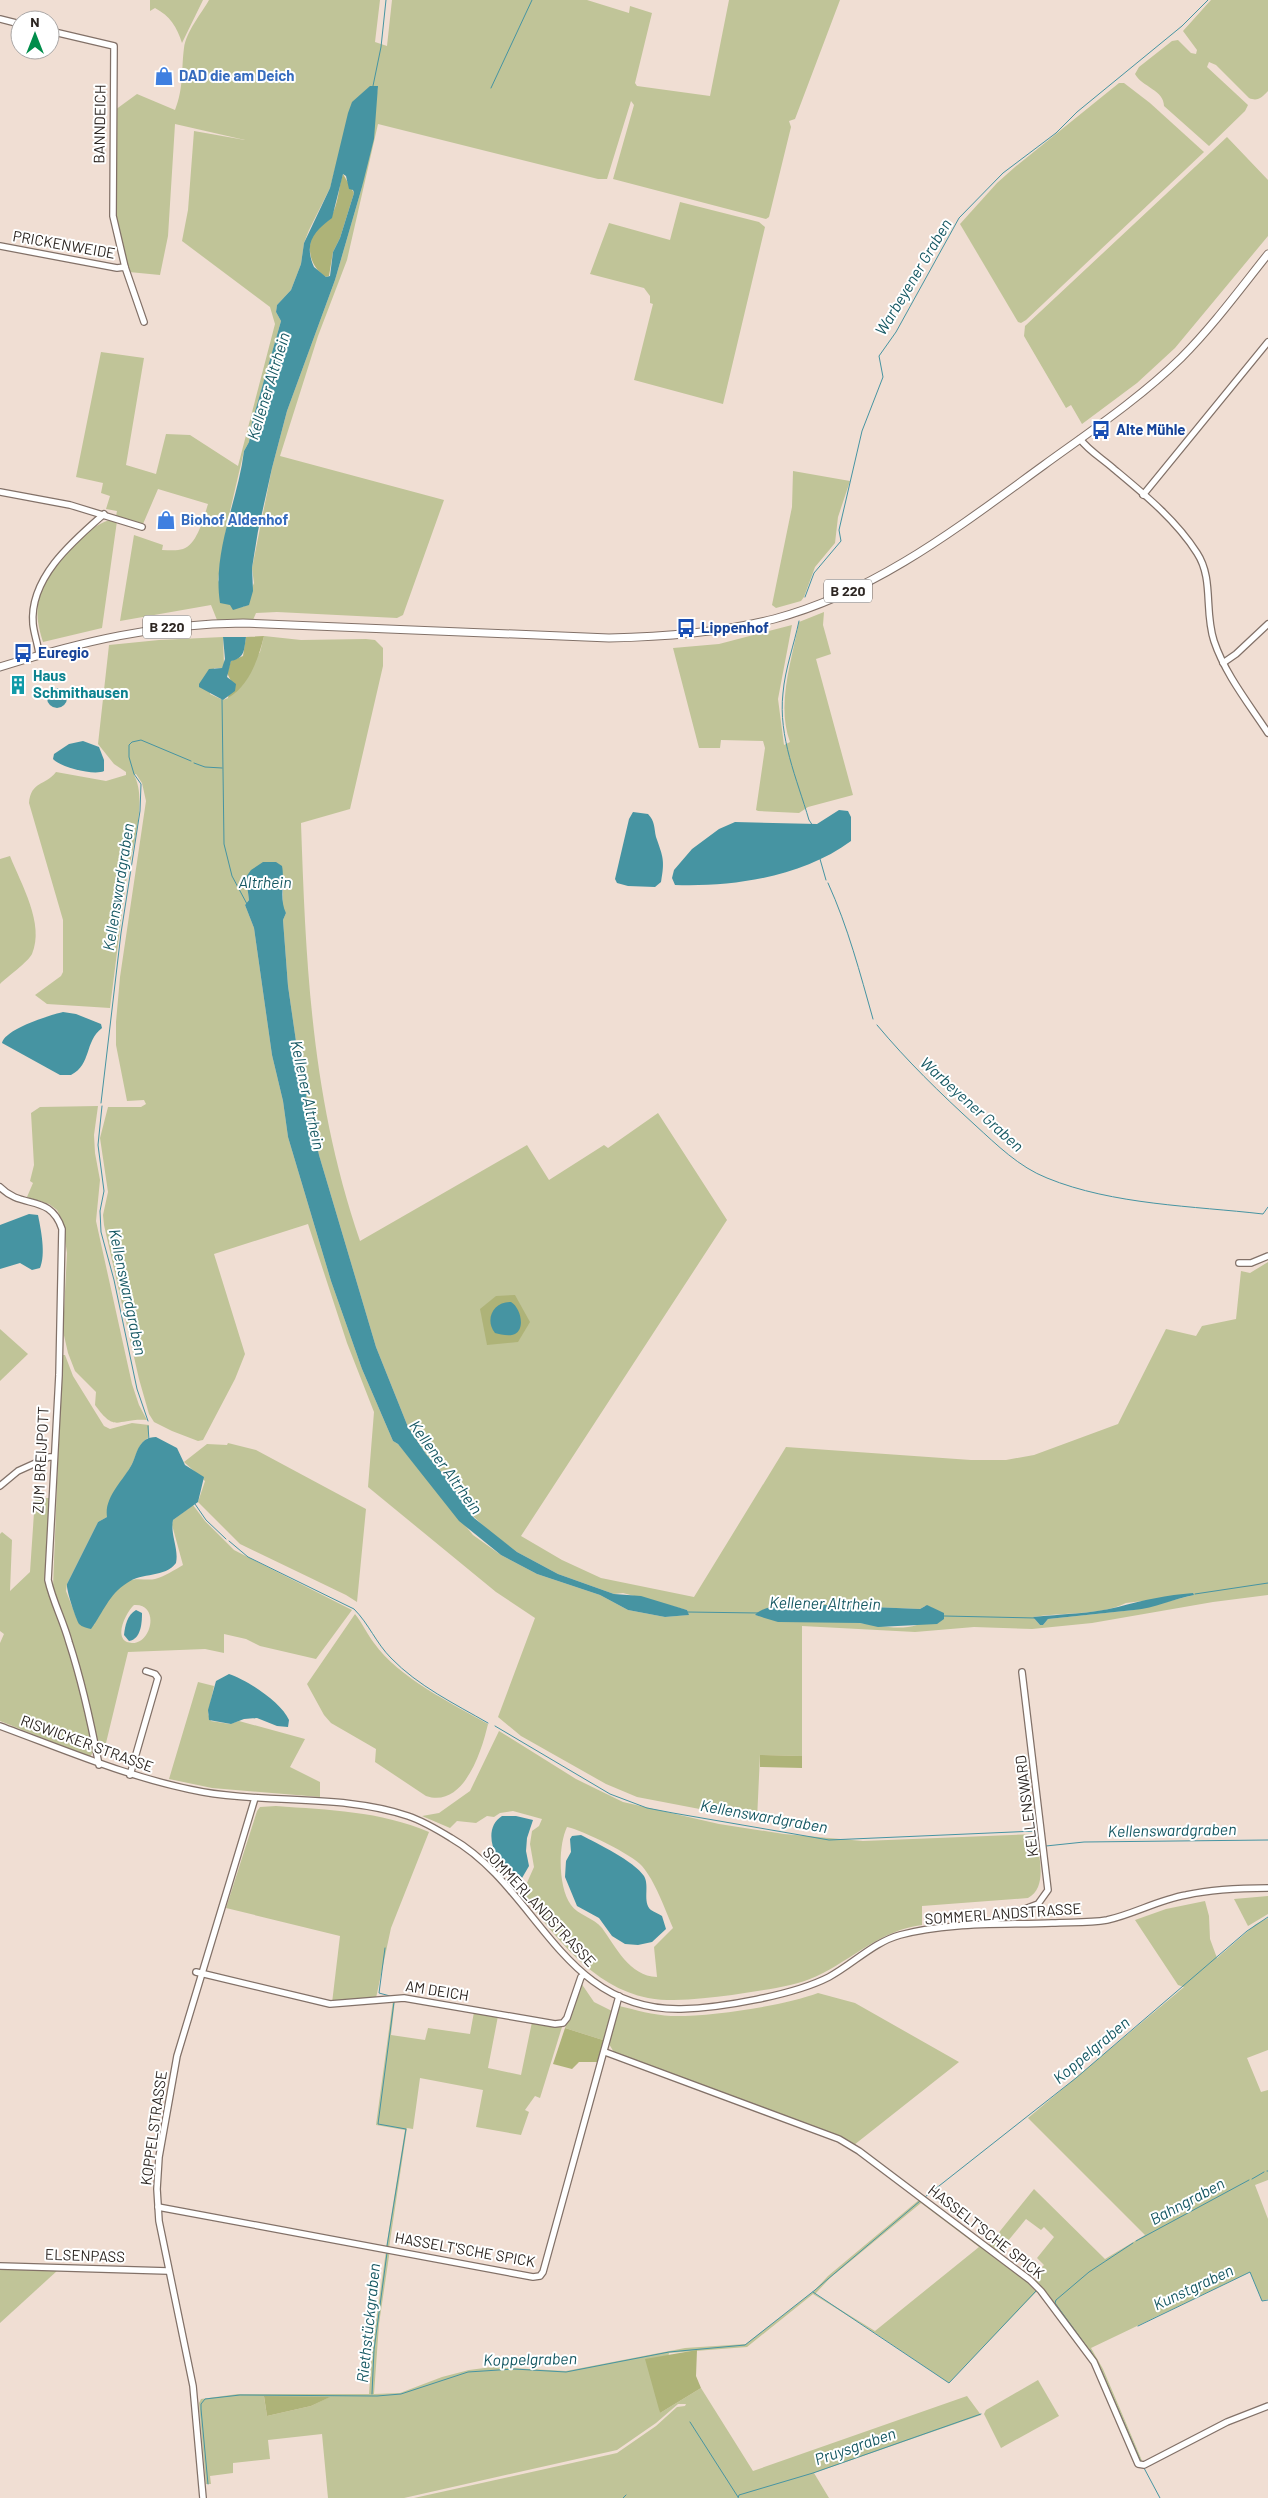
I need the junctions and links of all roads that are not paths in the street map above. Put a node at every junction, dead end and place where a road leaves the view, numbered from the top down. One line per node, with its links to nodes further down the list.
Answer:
1 (60, 33): 4 (street, BANNDEICH)
2 (0, 246): 4 (street, PRICKENWEIDE)
3 (1268, 254): 7 (main road, B 220)
4 (125, 267): 5 (street, PRICKENWEIDE)
5 (144, 322)
6 (1268, 342): 9 (street)
7 (1080, 439): 9 (street); 13 (main road, B 220)
8 (0, 492): 10 (street)
9 (1144, 495): 14 (street)
10 (104, 514): 11 (street); 13 (street)
11 (142, 528)
12 (1268, 624): 14 (street)
13 (39, 654): 15 (main road, B 220)
14 (1223, 663): 16 (street)
15 (0, 667)
16 (1268, 732)
17 (0, 1187): 20 (street, ZUM BREIJPOTT)
18 (1268, 1256): 19 (street)
19 (1239, 1262)
20 (54, 1457): 21 (street); 25 (street, ZUM BREIJPOTT)
21 (0, 1486)
22 (146, 1671): 26 (street)
23 (1022, 1672): 29 (street, KELLENSWARD)
24 (0, 1726): 25 (street, RISWICKER STRASSE)
25 (99, 1765): 26 (street, RISWICKER STRASSE)
26 (130, 1775): 27 (street, RISWICKER STRASSE)
27 (255, 1798): 30 (street, KOPPELSTRASSE); 31 (street, SOMMERLANDSTRASSE)
28 (1268, 1888): 29 (street, SOMMERLANDSTRASSE)
29 (983, 1925): 32 (street, SOMMERLANDSTRASSE)
30 (198, 1973): 31 (street, AM DEICH); 34 (street, KOPPELSTRASSE)
31 (584, 1975): 32 (street, SOMMERLANDSTRASSE)
32 (619, 1996): 33 (street, HASSELT'SCHE SPICK)
33 (605, 2052): 34 (street, HASSELT'SCHE SPICK); 37 (street, HASSELT'SCHE SPICK)
34 (158, 2206): 36 (street, KOPPELSTRASSE)
35 (0, 2266): 36 (street, ELSENPASS)
36 (168, 2271): 38 (street, KOPPELSTRASSE)
37 (1268, 2406)
38 (204, 2498)

